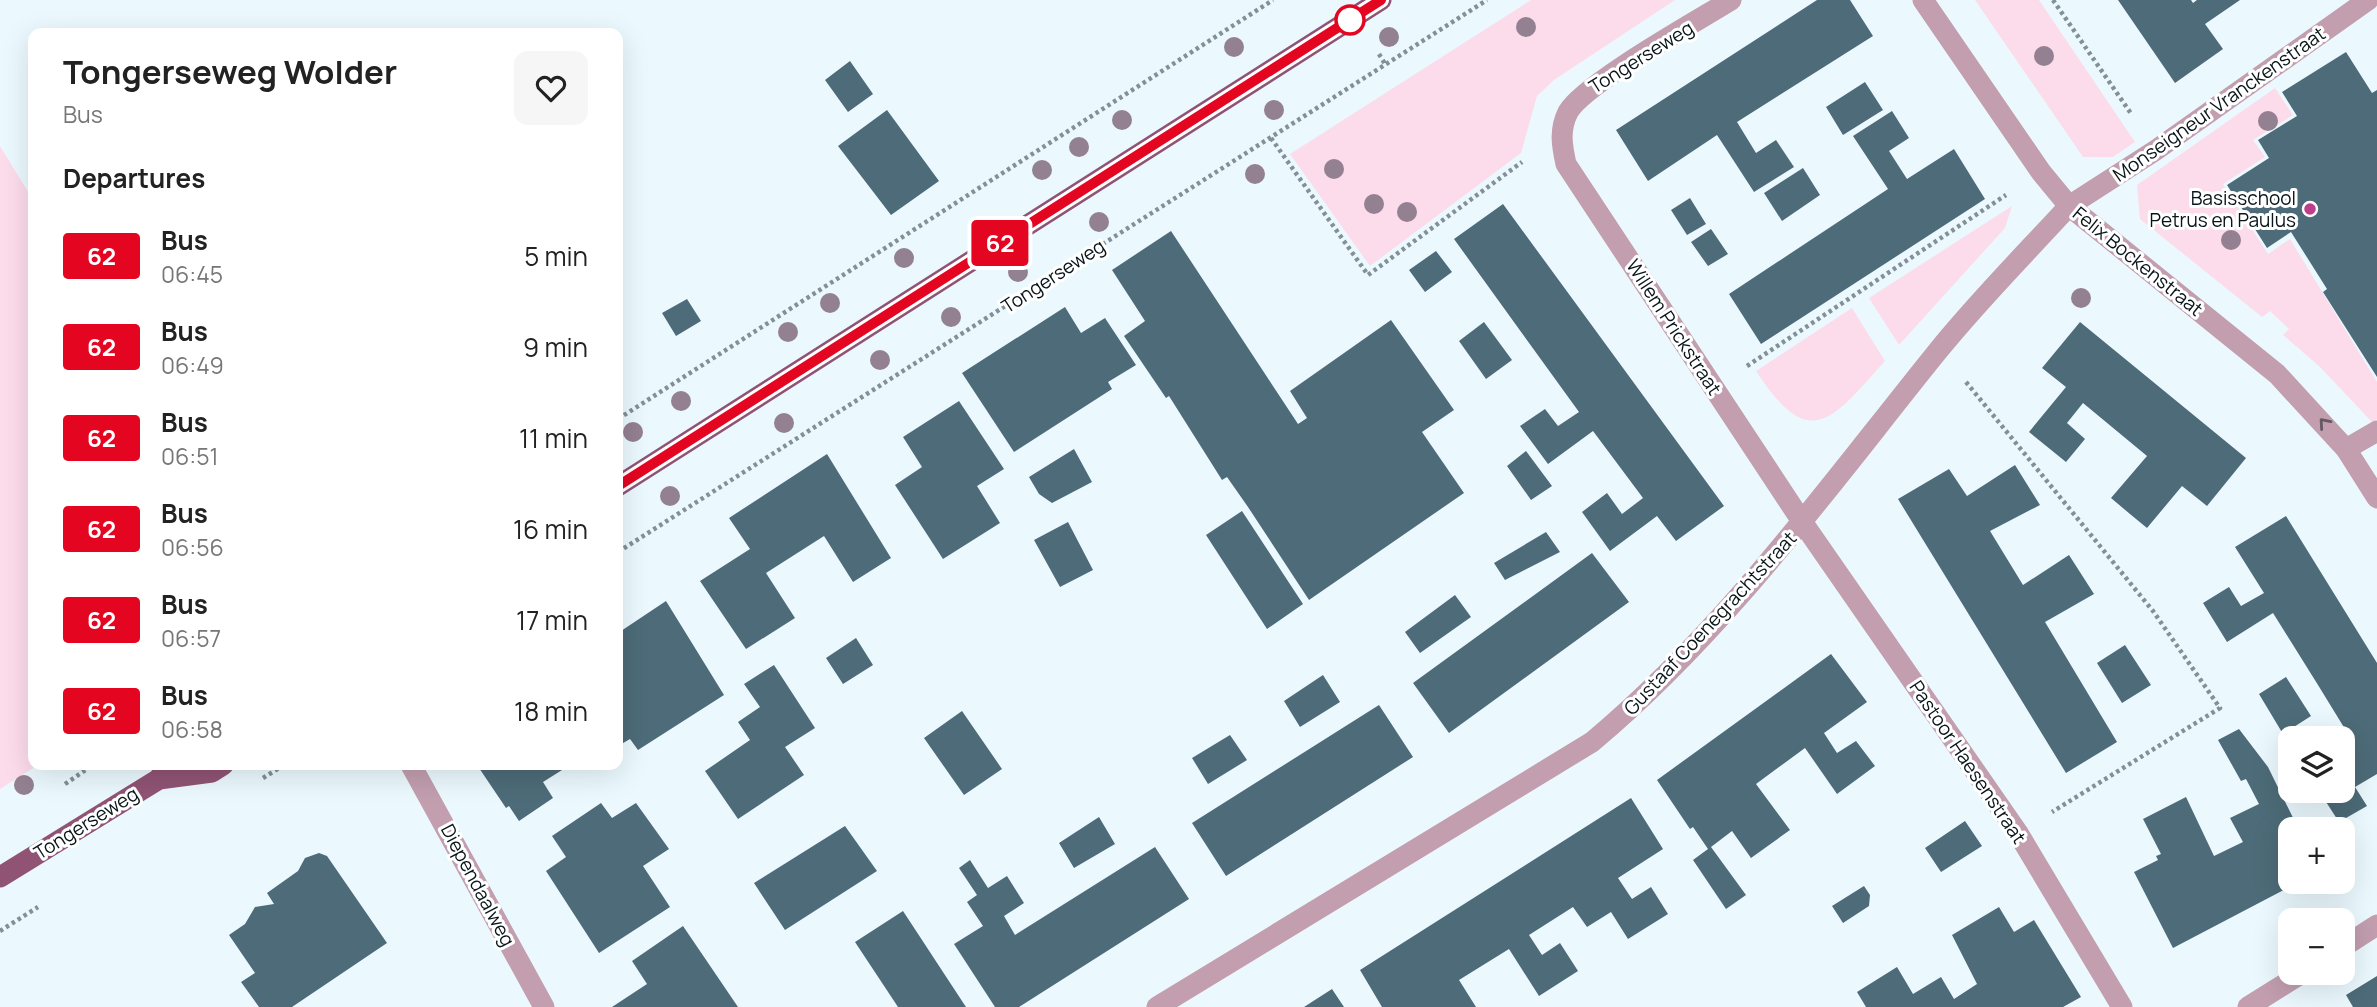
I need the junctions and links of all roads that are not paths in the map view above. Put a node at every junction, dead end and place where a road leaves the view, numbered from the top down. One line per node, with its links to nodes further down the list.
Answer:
1 (1381, 0): 9 (main road)
2 (1731, 0): 5 (street, Tongerseweg)
3 (1923, 0): 6 (street, Felix Bockenstraat)
4 (2368, 0): 6 (street, Monseigneur Vranckenstraat)
5 (1562, 135): 11 (street, Willem Prickstraat)
6 (2069, 206): 8 (street, Felix Bockenstraat, one-way to 6); 11 (street, Gustaaf Coenegrachtstraat)
7 (2377, 431): 8 (street)
8 (2346, 449): 10 (street, Felix Bockenstraat)
9 (623, 483)
10 (2377, 498)
11 (1803, 523): 20 (street, Gustaaf Coenegrachtstraat); 21 (street, Pastoor Haesenstraat)
12 (215, 770): 14 (main road)
13 (414, 770): 19 (street, Diependaalweg)
14 (163, 772): 15 (main road, Tongerseweg)
15 (0, 877)
16 (2377, 925): 17 (street)
17 (2355, 939)
18 (2283, 985): 22 (street)
19 (544, 1007)
20 (1157, 1007)
21 (2122, 1007)
22 (2248, 1007)

